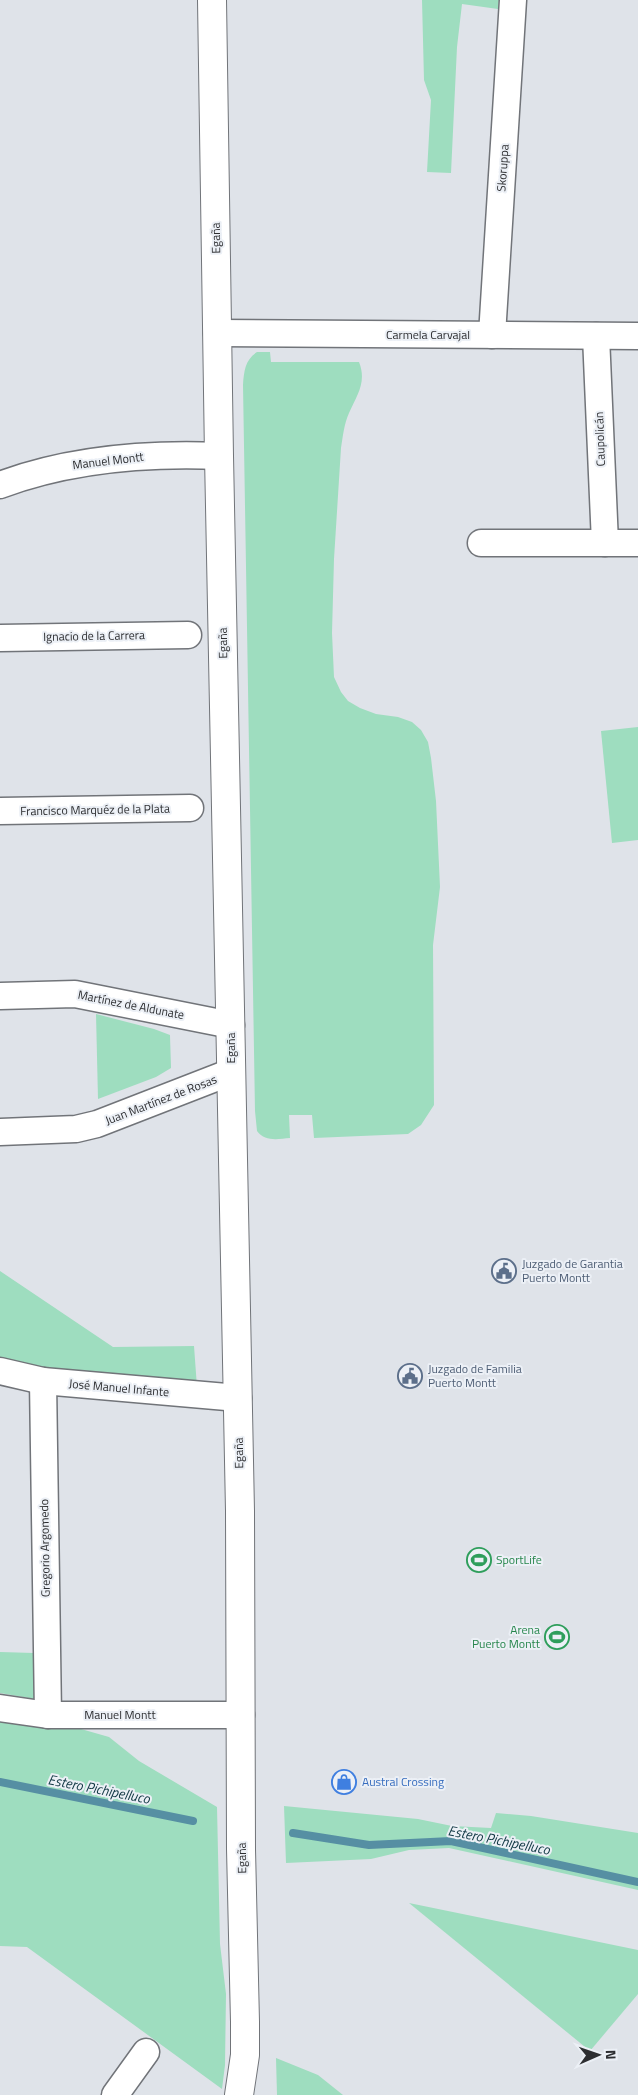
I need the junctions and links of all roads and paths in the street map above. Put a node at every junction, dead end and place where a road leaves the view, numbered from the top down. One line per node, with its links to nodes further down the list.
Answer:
1 (212, 0): 3 (main road, Egaña)
2 (513, 0): 4 (street, Skoruppa)
3 (217, 333): 4 (street, Carmela Carvajal); 7 (main road, Egaña)
4 (492, 335): 5 (street, Carmela Carvajal)
5 (596, 336): 6 (street, Carmela Carvajal); 10 (street, Caupolicán)
6 (638, 336)
7 (219, 456): 8 (street, Manuel Montt); 17 (main road, Egaña)
8 (0, 485)
9 (481, 543): 10 (street)
10 (605, 543): 11 (street)
11 (638, 543)
12 (188, 635): 13 (street, Ignacio de la Carrera)
13 (0, 638)
14 (190, 808): 15 (street, Francisco Marquéz de la Plata)
15 (0, 812)
16 (0, 996): 17 (street, Martínez de Aldunate)
17 (231, 1025): 18 (main road, Egaña)
18 (231, 1072): 19 (street, Juan Martínez de Rosas); 22 (main road, Egaña)
19 (0, 1132)
20 (0, 1371): 21 (street, José Manuel Infante)
21 (43, 1381): 22 (street, José Manuel Infante); 24 (street, Gregorio Argomedo)
22 (238, 1398): 25 (main road, Egaña)
23 (0, 1708): 24 (street, Manuel Montt)
24 (48, 1715): 25 (street, Manuel Montt)
25 (241, 1715): 28 (main road, Egaña)
26 (146, 2052): 27 (street)
27 (115, 2095)
28 (239, 2095)

